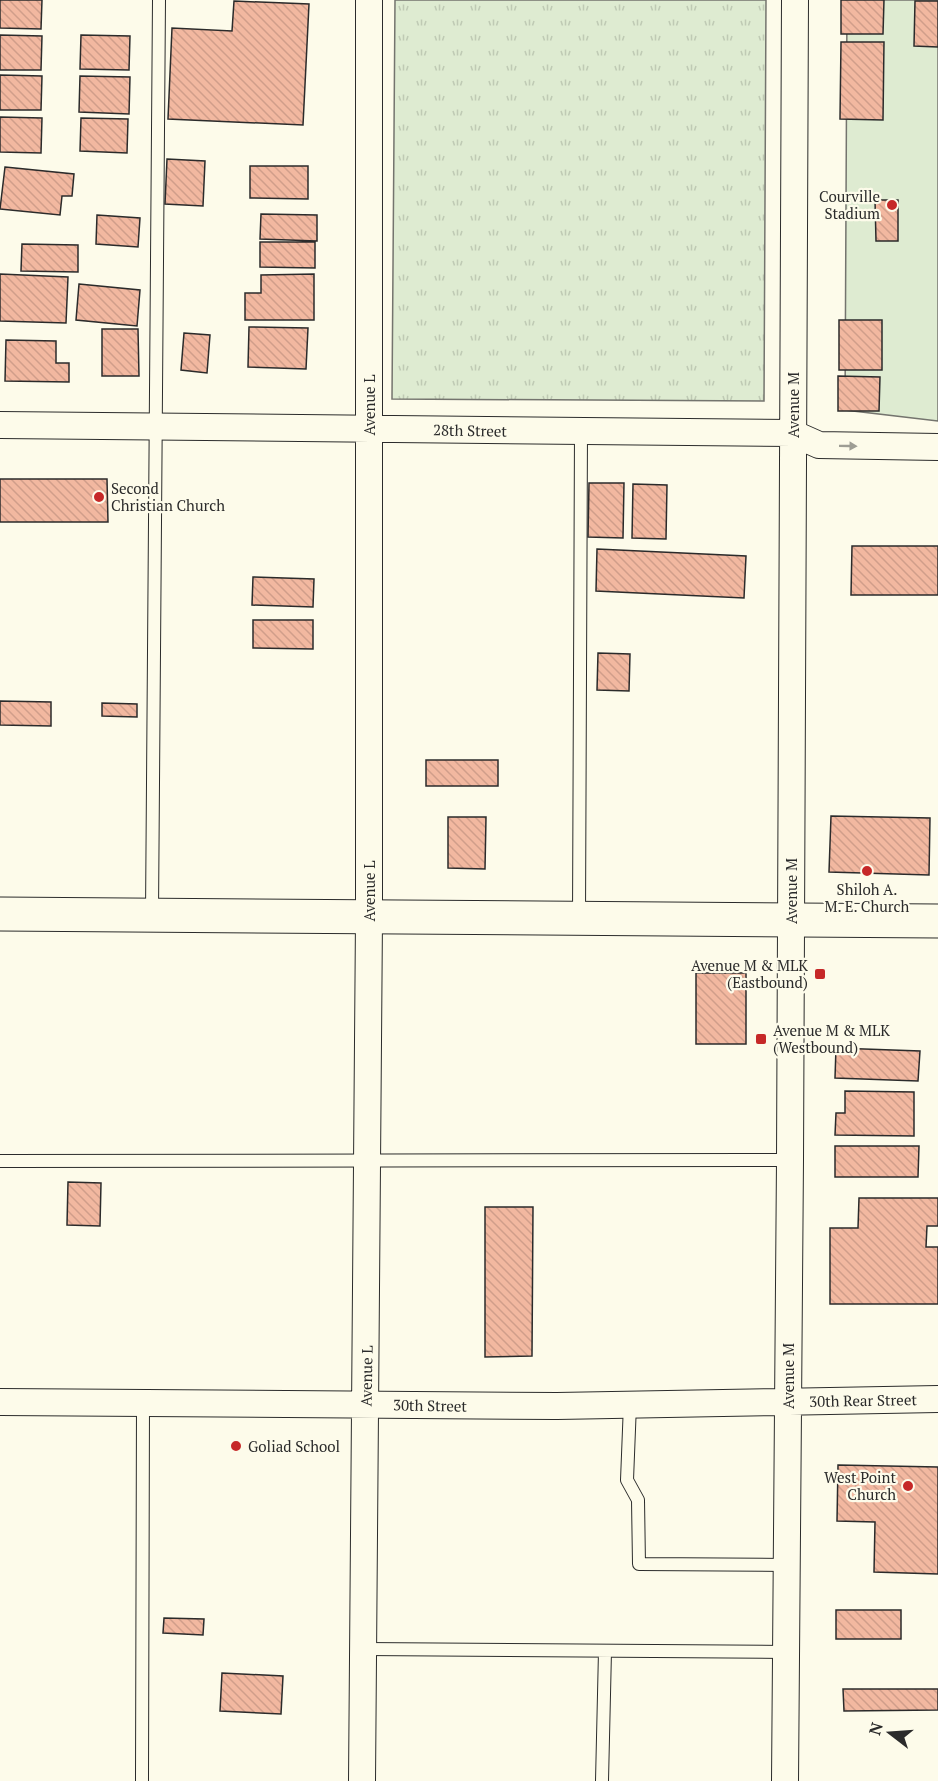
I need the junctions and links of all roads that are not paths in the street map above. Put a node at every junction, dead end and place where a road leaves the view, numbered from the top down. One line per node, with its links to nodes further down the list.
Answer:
1 (159, 0): 5 (lane)
2 (369, 0): 6 (street, Avenue L)
3 (795, 0): 8 (street, Avenue M)
4 (0, 425): 5 (street, 28th Street)
5 (156, 426): 6 (street, 28th Street); 11 (lane)
6 (369, 429): 7 (street, 28th Street); 12 (street, Avenue L)
7 (581, 431): 8 (street, 28th Street); 13 (lane)
8 (792, 433): 9 (street, 28th Street, one-way to 9); 14 (street, Avenue M)
9 (938, 447)
10 (0, 914): 11 (main road)
11 (152, 917): 12 (main road)
12 (369, 918): 13 (main road); 18 (street, Avenue L)
13 (579, 920): 14 (main road)
14 (791, 921): 15 (main road); 16 (street, Avenue M)
15 (938, 921)
16 (790, 1160): 18 (lane); 22 (street, Avenue M)
17 (0, 1161): 18 (lane)
18 (368, 1161): 23 (street, Avenue L)
19 (938, 1399): 22 (street, 30th Rear Street)
20 (0, 1402): 21 (street, 30th Street)
21 (143, 1402): 23 (street, 30th Street); 29 (lane)
22 (788, 1402): 24 (street, 30th Street); 25 (street, Avenue M)
23 (365, 1404): 24 (street, 30th Street); 26 (street, Avenue L)
24 (630, 1404): 25 (lane)
25 (787, 1565): 28 (street, Avenue M)
26 (363, 1649): 27 (lane); 30 (street, Avenue L)
27 (605, 1651): 28 (lane); 31 (lane)
28 (786, 1652): 32 (street, Avenue M)
29 (142, 1781)
30 (362, 1781)
31 (602, 1781)
32 (785, 1781)

